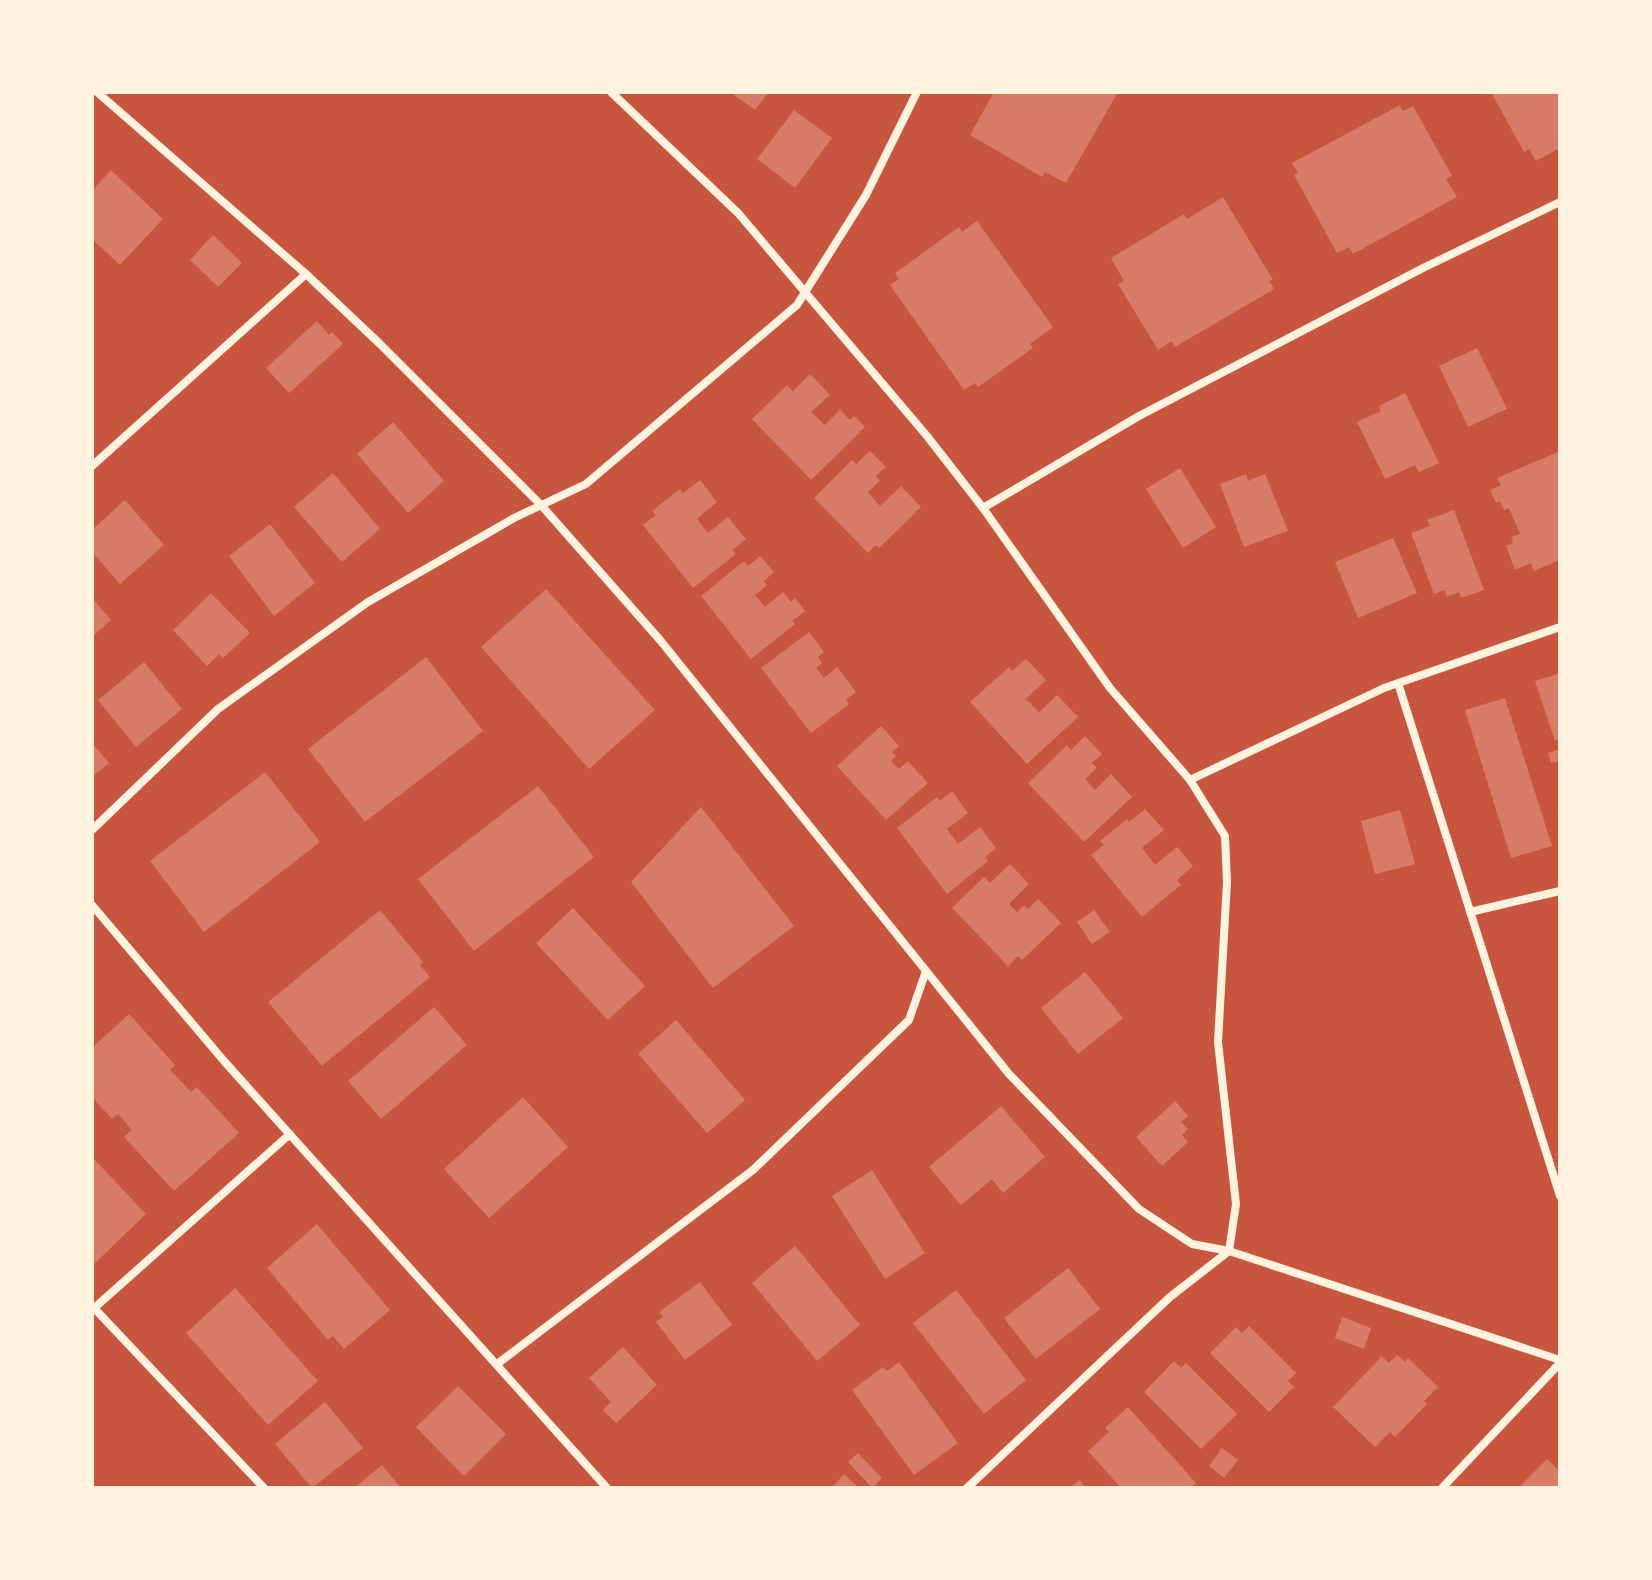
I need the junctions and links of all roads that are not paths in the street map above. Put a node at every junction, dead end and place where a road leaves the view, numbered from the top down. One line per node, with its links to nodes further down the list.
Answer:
1 (97, 92): 5 (street)
2 (611, 92): 6 (street)
3 (917, 92): 6 (street)
4 (1560, 202): 9 (street)
5 (306, 274): 7 (street); 8 (street)
6 (805, 292): 8 (street); 9 (street)
7 (92, 466)
8 (541, 505): 13 (street); 17 (street)
9 (983, 508): 12 (street)
10 (1560, 627): 11 (street)
11 (1398, 683): 12 (street); 16 (street)
12 (1190, 780): 20 (street)
13 (92, 830)
14 (1560, 891): 16 (street)
15 (92, 905): 18 (street)
16 (1470, 912): 19 (street)
17 (926, 971): 20 (street); 23 (street)
18 (290, 1134): 21 (street); 23 (street)
19 (1560, 1196)
20 (1229, 1251): 22 (street); 26 (street)
21 (93, 1309): 24 (street)
22 (1560, 1362): 27 (street)
23 (497, 1364): 25 (street)
24 (264, 1488)
25 (607, 1488)
26 (967, 1488)
27 (1442, 1488)

